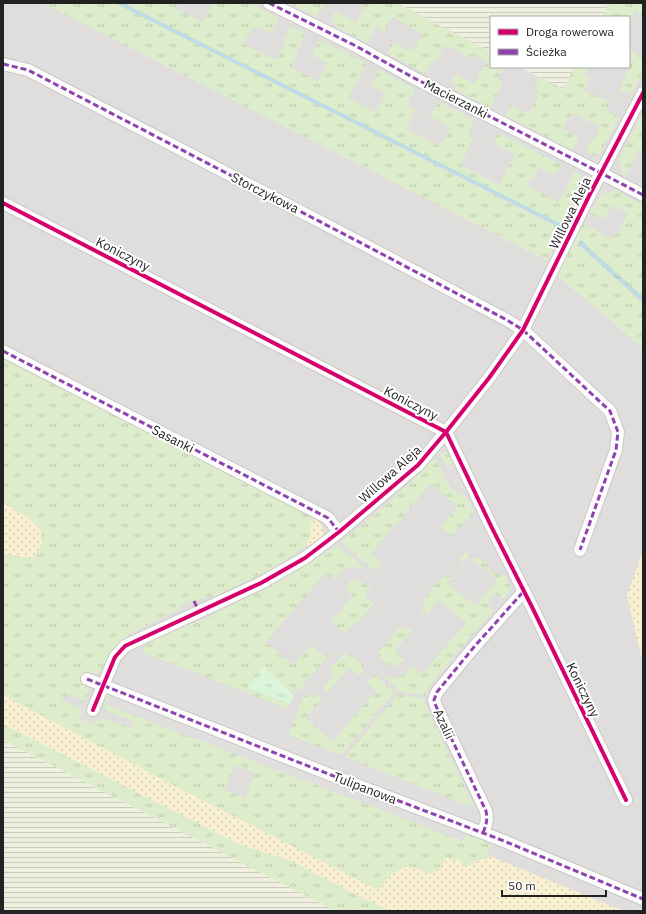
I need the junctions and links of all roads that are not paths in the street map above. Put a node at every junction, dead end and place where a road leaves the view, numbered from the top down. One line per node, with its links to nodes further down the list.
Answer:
1 (269, 3): 4 (street, Macierzanki)
2 (3, 64): 7 (street, Storczykowa)
3 (643, 93): 4 (street, Willowa Aleja)
4 (601, 172): 5 (street, Macierzanki); 7 (street, Willowa Aleja)
5 (643, 195)
6 (3, 203): 9 (street, Koniczyny)
7 (523, 330): 9 (street, Willowa Aleja); 11 (street, Storczykowa)
8 (3, 351): 10 (street, Sasanki)
9 (446, 432): 10 (street, Willowa Aleja); 12 (street, Koniczyny)
10 (339, 532): 14 (street, Willowa Aleja)
11 (580, 550)
12 (524, 591): 16 (street, Koniczyny); 17 (street, Azalii)
13 (87, 679): 14 (street, Tulipanowa)
14 (103, 685): 15 (street, Willowa Aleja); 17 (street, Tulipanowa)
15 (93, 710)
16 (626, 800)
17 (483, 833): 18 (street, Tulipanowa)
18 (643, 899)

